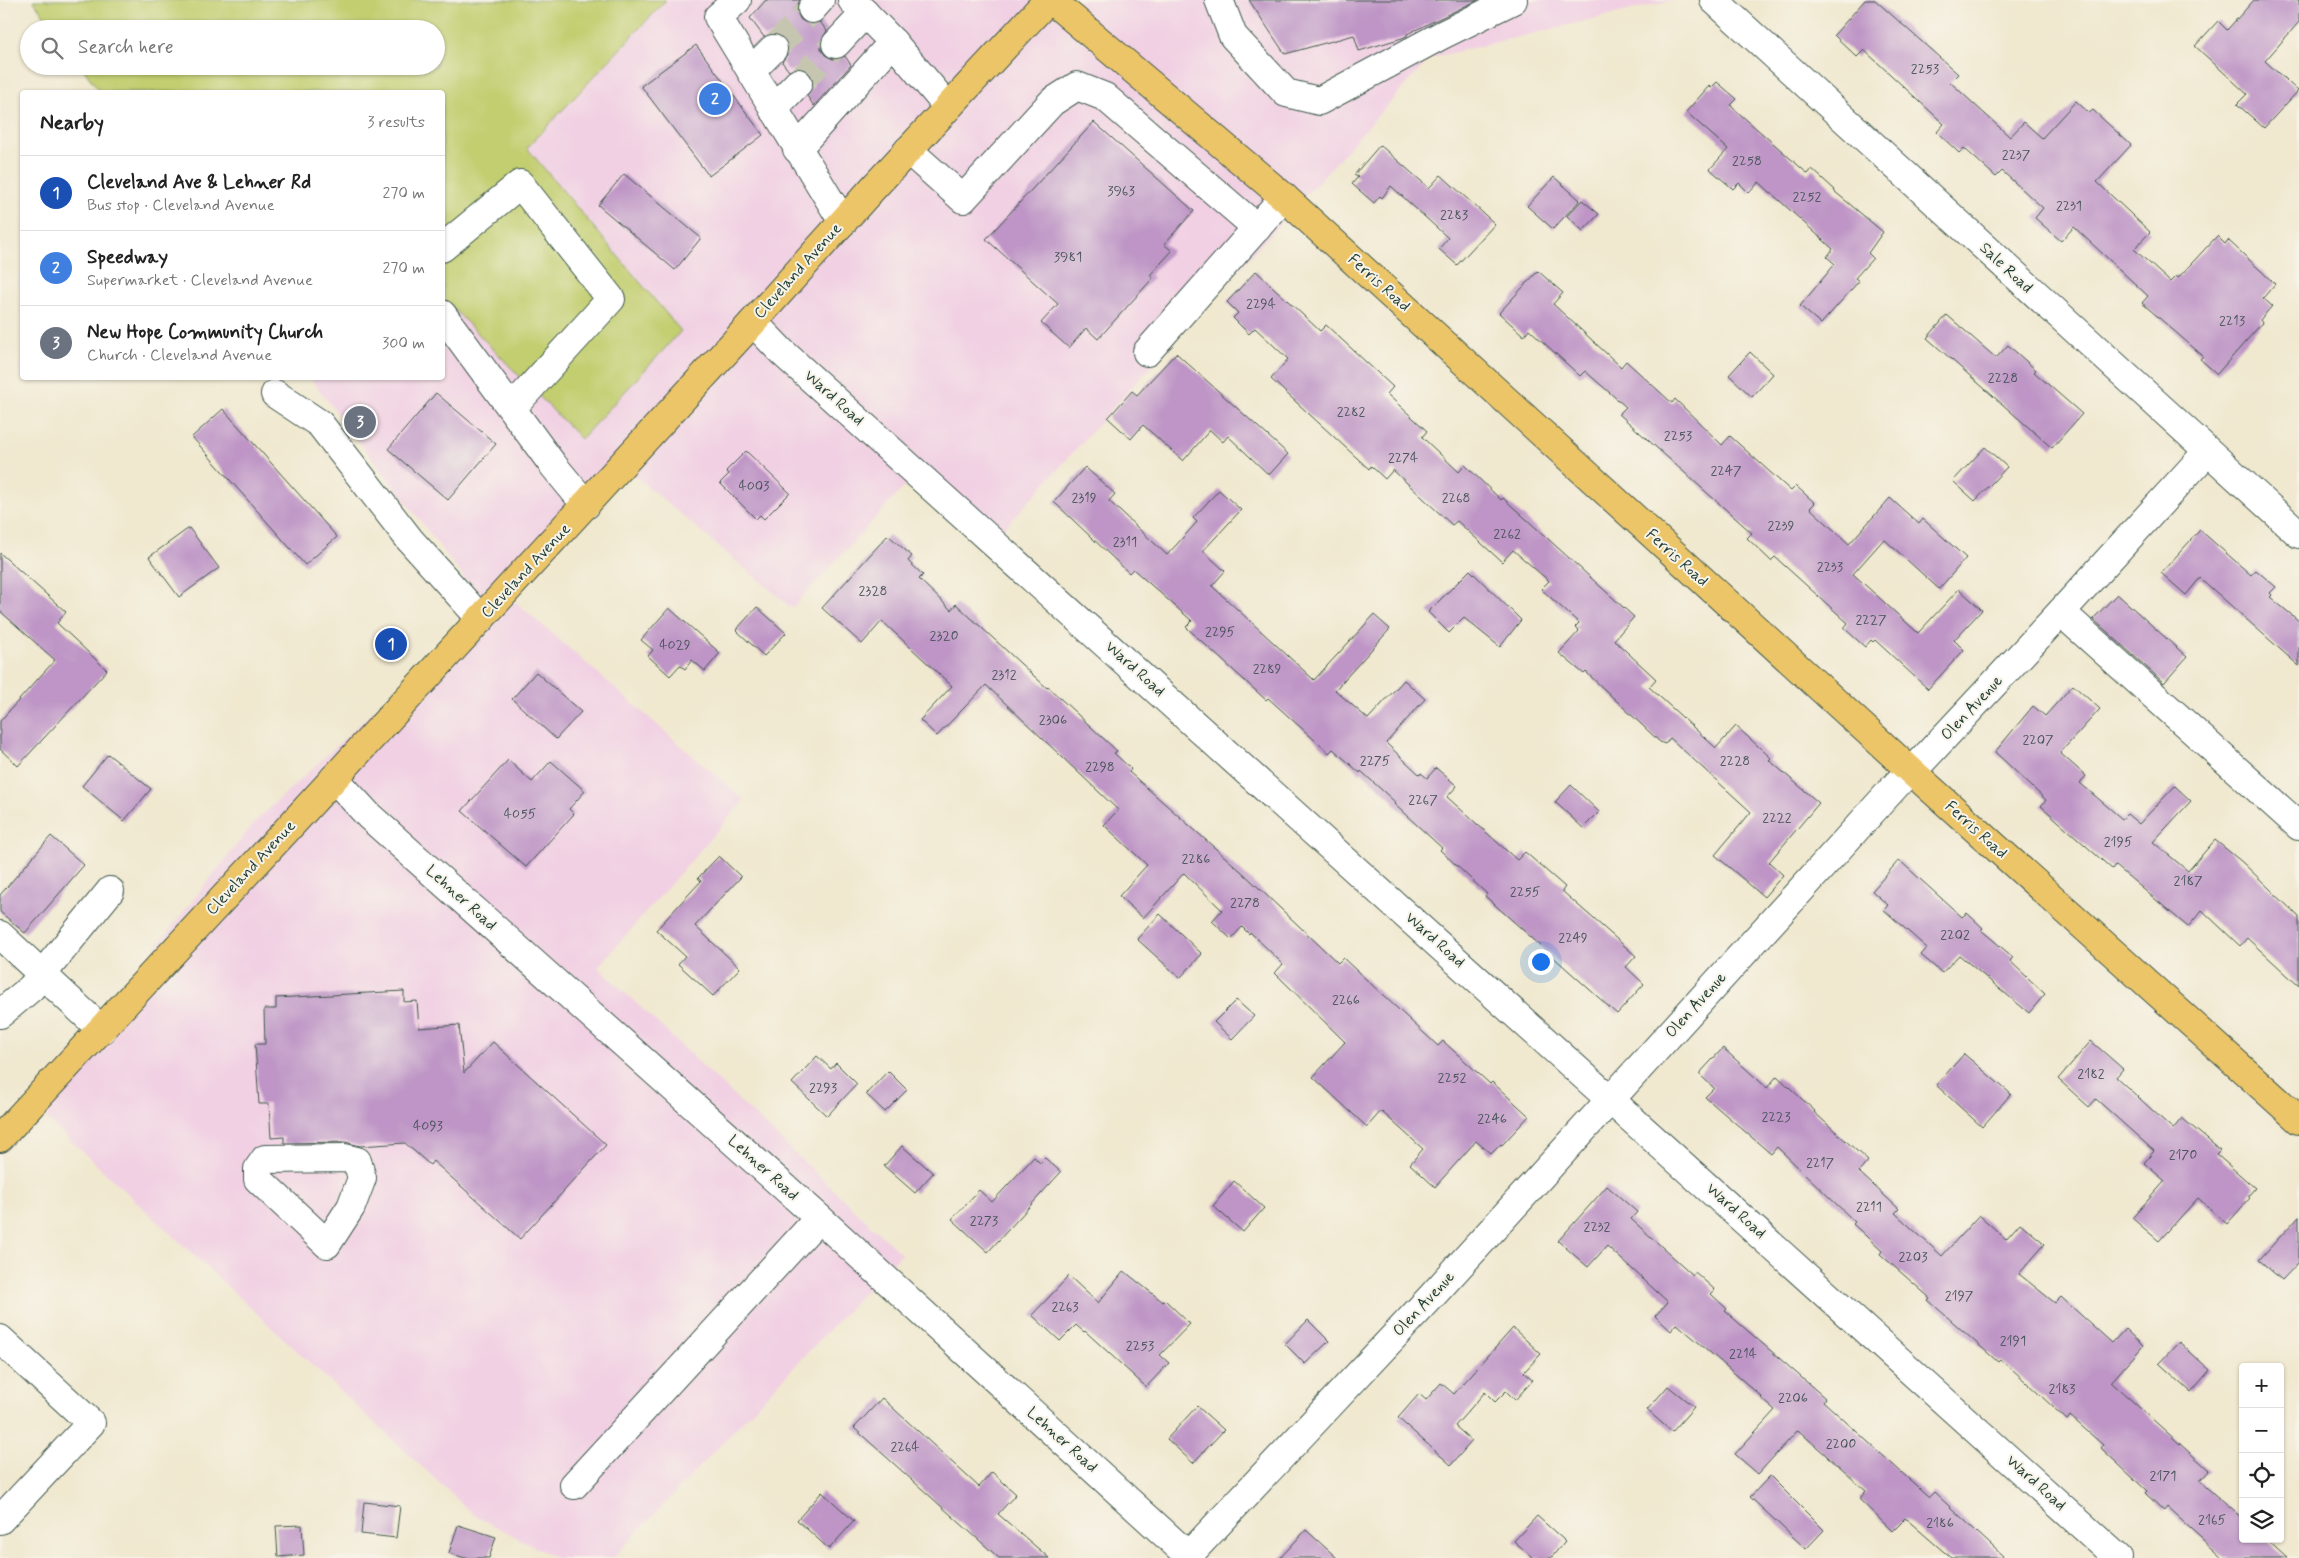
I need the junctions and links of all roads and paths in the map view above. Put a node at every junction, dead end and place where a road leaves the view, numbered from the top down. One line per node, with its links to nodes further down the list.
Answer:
1 (737, 0): 10 (street)
2 (1050, 0): 12 (main road, Cleveland Avenue); 16 (main road, Ferris Road)
3 (1219, 0): 4 (street)
4 (1513, 0)
5 (1714, 0): 25 (street, Sale Road)
6 (859, 7): 7 (street); 8 (street)
7 (894, 42): 12 (street); 14 (street)
8 (836, 44)
9 (773, 49): 10 (street)
10 (751, 71): 13 (street)
11 (798, 83): 13 (street)
12 (948, 107): 15 (main road, Cleveland Avenue)
13 (773, 109): 14 (street)
14 (797, 149): 17 (street)
15 (908, 150): 17 (main road, Cleveland Avenue); 18 (street)
16 (1284, 197): 18 (street); 30 (main road, Ferris Road)
17 (843, 222): 21 (main road, Cleveland Avenue)
18 (1256, 228): 22 (street)
19 (445, 246): 24 (street)
20 (445, 318): 24 (street)
21 (753, 322): 26 (main road, Cleveland Avenue); 38 (street, Ward Road)
22 (1147, 352)
23 (276, 394): 29 (street)
24 (512, 408): 26 (street)
25 (2206, 452): 27 (street, Sale Road); 28 (street, Olen Avenue)
26 (586, 505): 29 (main road, Cleveland Avenue)
27 (2299, 534)
28 (2061, 612): 30 (street, Olen Avenue); 32 (street)
29 (481, 619): 31 (main road, Cleveland Avenue)
30 (1911, 771): 38 (street, Olen Avenue); 39 (main road, Ferris Road)
31 (334, 778): 37 (main road, Cleveland Avenue); 41 (street, Lehner Road)
32 (2299, 826)
33 (110, 890): 35 (street)
34 (0, 935): 35 (street)
35 (42, 974): 36 (street); 37 (street)
36 (0, 1014)
37 (102, 1030): 40 (main road, Cleveland Avenue)
38 (1611, 1099): 45 (street, Olen Avenue); 46 (street, Ward Road)
39 (2299, 1120)
40 (0, 1138)
41 (819, 1218): 43 (street); 45 (street, Lehner Road)
42 (0, 1339): 44 (street)
43 (574, 1485)
44 (0, 1520)
45 (1188, 1557)
46 (2118, 1558)

